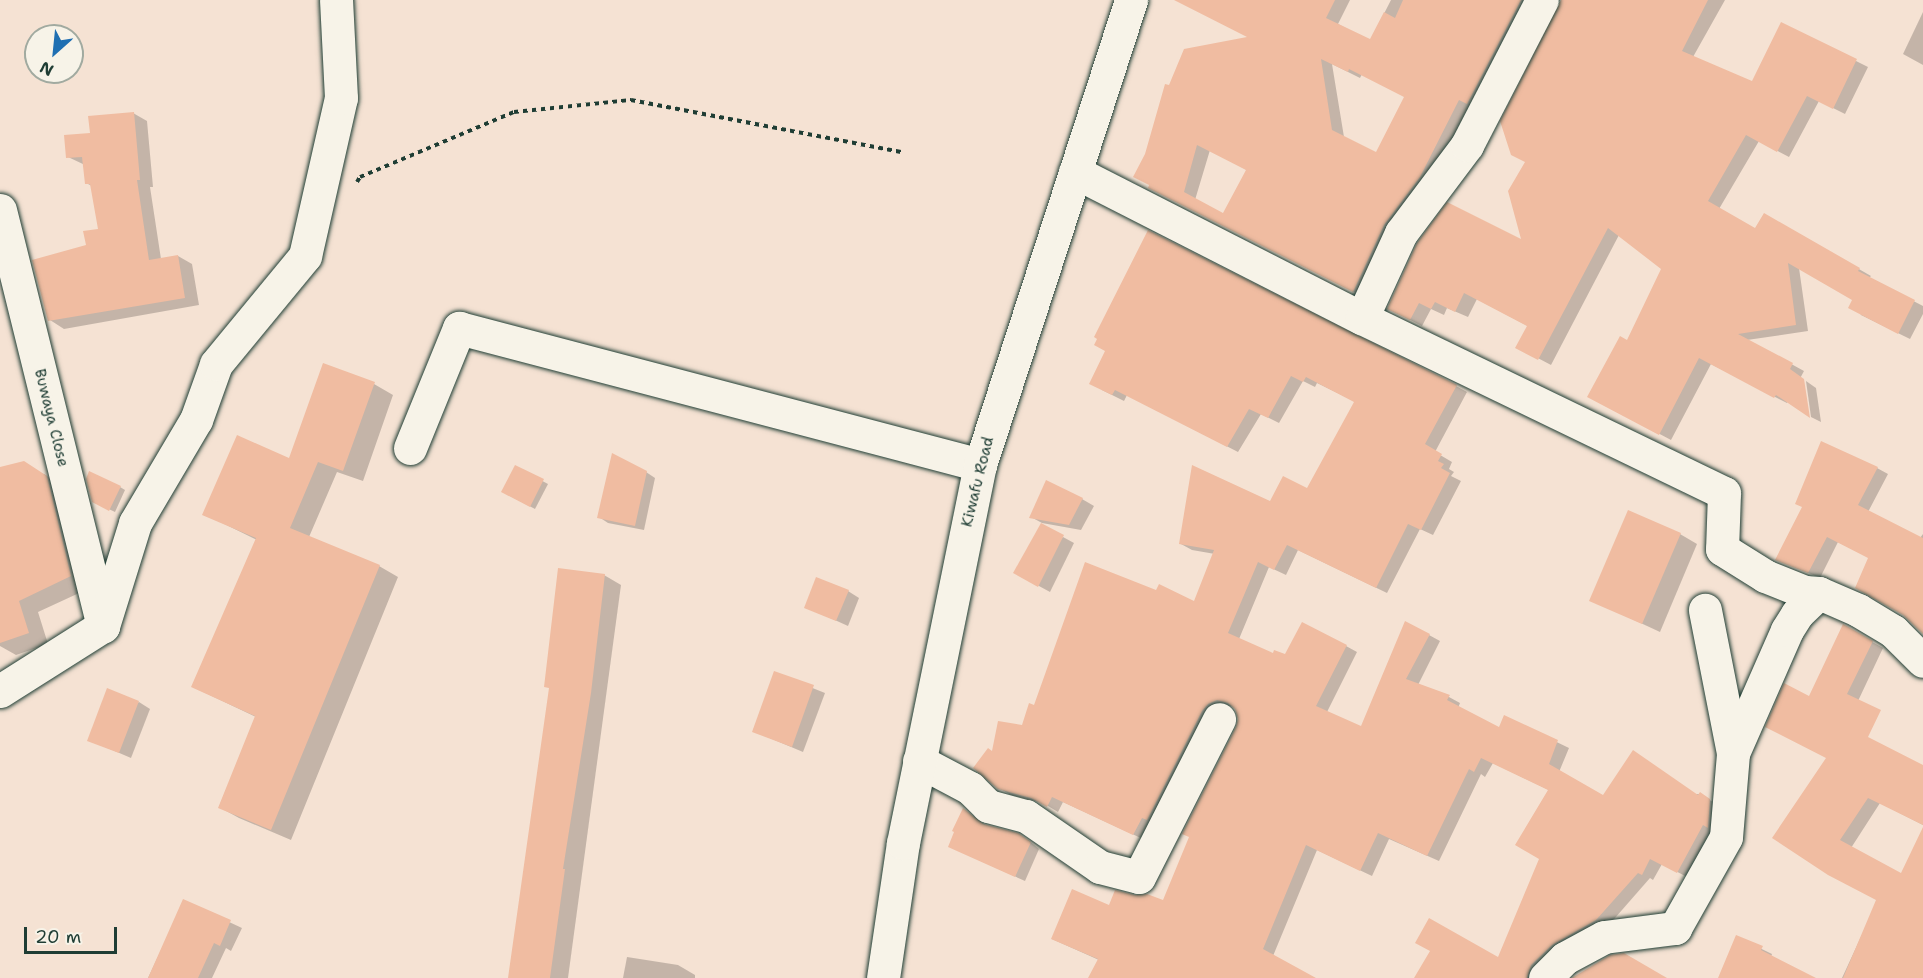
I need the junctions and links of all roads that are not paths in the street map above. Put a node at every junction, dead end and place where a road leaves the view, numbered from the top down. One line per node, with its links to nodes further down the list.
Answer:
1 (336, 0): 11 (street)
2 (1131, 0): 4 (street, Kiwafu Road)
3 (1542, 0): 6 (street)
4 (1075, 172): 6 (street); 8 (street, Kiwafu Road)
5 (0, 210): 11 (street, Buwaya Close)
6 (1362, 318): 9 (street)
7 (410, 448): 8 (street)
8 (980, 465): 16 (street, Kiwafu Road)
9 (1819, 593): 12 (street); 15 (street)
10 (1705, 610): 15 (street)
11 (103, 626): 13 (street)
12 (1923, 661)
13 (0, 690)
14 (1219, 719): 16 (street)
15 (1733, 753): 18 (street)
16 (919, 761): 17 (street, Kiwafu Road)
17 (883, 978)
18 (1545, 978)

